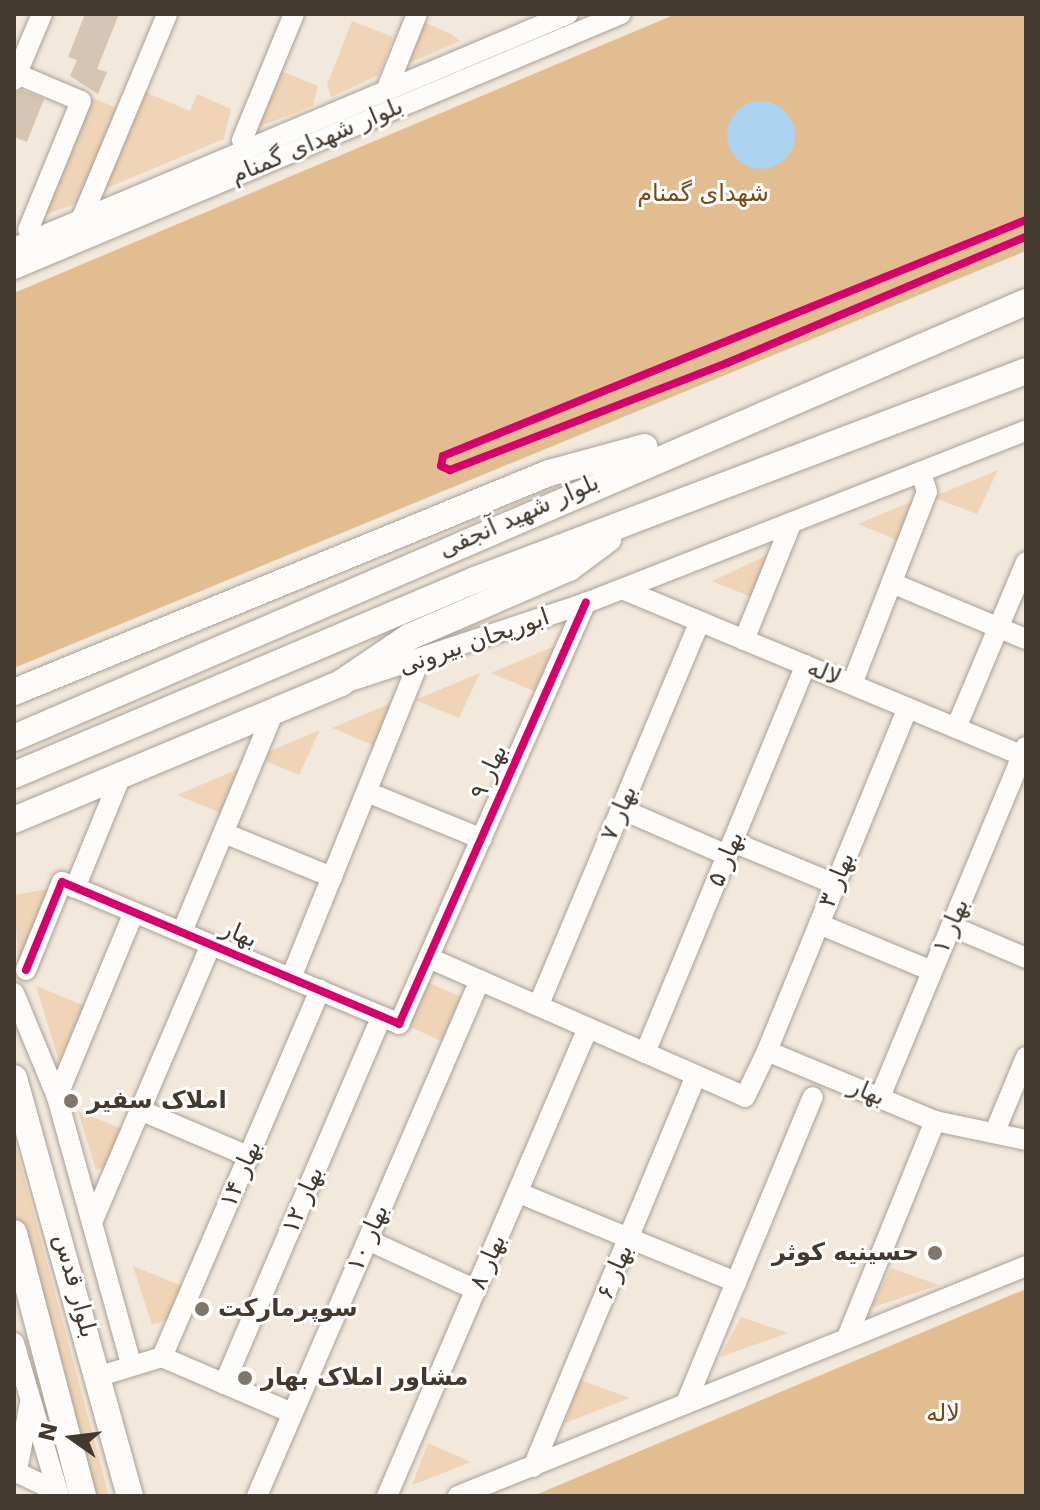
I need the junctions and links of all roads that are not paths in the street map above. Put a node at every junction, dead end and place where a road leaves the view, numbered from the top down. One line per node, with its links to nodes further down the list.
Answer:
1 (42, 14): 7 (street)
2 (167, 14): 10 (street)
3 (294, 14): 9 (street)
4 (417, 14): 8 (street)
5 (568, 14): 8 (street, بلوار شهدای گمنام)
6 (621, 14): 12 (street, بلوار شهدای گمنام)
7 (15, 77): 11 (street)
8 (388, 85): 9 (street); 10 (street, بلوار شهدای گمنام)
9 (242, 140): 10 (street)
10 (84, 212): 11 (street, بلوار شهدای گمنام)
11 (18, 235)
12 (14, 269)
13 (1026, 302): 15 (main road, بلوار شهید آنجفی)
14 (1026, 371): 18 (main road, بلوار شهید آنجفی)
15 (730, 424): 32 (main road); 36 (main road, بلوار شهید آنجفی)
16 (1026, 431): 17 (street, ابوریحان بیرونی)
17 (921, 472): 19 (street, ابوریحان بیرونی); 21 (street)
18 (633, 520): 30 (main road); 39 (main road, بلوار شهید آنجفی)
19 (792, 522): 22 (street, ابوریحان بیرونی); 27 (street)
20 (1026, 562): 25 (street)
21 (892, 583): 25 (street); 31 (street)
22 (622, 589): 23 (street, ابوریحان بیرونی); 24 (street, لاله)
23 (586, 603): 28 (street, ابوریحان بیرونی); 44 (street, بهار ۹)
24 (700, 621): 27 (street, لاله); 41 (street, بهار ۷)
25 (999, 628): 26 (street); 35 (street)
26 (1026, 639)
27 (744, 640): 29 (street, لاله)
28 (418, 664): 30 (street, ابوریحان بیرونی); 40 (street)
29 (806, 665): 31 (street, لاله); 45 (street, بهار ۵)
30 (341, 683): 34 (main road, ابوریحان بیرونی)
31 (852, 684): 33 (street, لاله)
32 (14, 692)
33 (908, 708): 35 (street, لاله); 47 (street, بهار ۳)
34 (274, 711): 38 (main road, ابوریحان بیرونی); 43 (street)
35 (956, 728): 37 (street, لاله)
36 (14, 738)
37 (1025, 753): 51 (street, بهار ۱)
38 (122, 773): 42 (main road, ابوریحان بیرونی); 48 (street)
39 (14, 775)
40 (367, 792): 44 (street); 46 (street)
41 (621, 809): 45 (street); 62 (street, بهار ۷)
42 (17, 817)
43 (224, 833): 46 (street); 52 (street)
44 (482, 839): 54 (street, بهار ۹)
45 (730, 849): 47 (street); 66 (street, بهار ۵)
46 (332, 877): 58 (street)
47 (835, 884): 50 (street, بهار ۳)
48 (69, 885): 49 (street, بهار); 56 (street)
49 (134, 912): 52 (street, بهار); 70 (street)
50 (819, 924): 57 (street); 65 (street, بهار ۳)
51 (951, 926): 55 (street); 57 (street, بهار ۱)
52 (182, 932): 53 (street, بهار)
53 (211, 945): 58 (street, بهار); 73 (street)
54 (429, 958): 59 (street); 63 (street, بهار ۹)
55 (1026, 958)
56 (26, 970)
57 (932, 971): 72 (street, بهار ۱)
58 (291, 978): 60 (street, بهار)
59 (480, 980): 62 (street); 82 (street, بهار ۱۰)
60 (320, 990): 63 (street, بهار); 77 (street, بهار ۱۴)
61 (14, 993): 70 (street)
62 (539, 1004): 64 (street)
63 (390, 1020): 91 (street, بهار ۱۲)
64 (588, 1028): 66 (street); 78 (street, بهار ۸)
65 (767, 1051): 68 (street); 72 (street, بهار)
66 (645, 1053): 68 (street)
67 (1026, 1057): 75 (street)
68 (696, 1076): 81 (street, بهار ۶)
69 (14, 1078): 90 (main road, بلوار قدس)
70 (57, 1097): 79 (street)
71 (813, 1097): 84 (street)
72 (880, 1097): 74 (street, بهار)
73 (140, 1110): 77 (street); 79 (street)
74 (935, 1121): 75 (street, بهار); 86 (street)
75 (996, 1129): 76 (street, بهار)
76 (1026, 1140)
77 (248, 1156): 88 (street, بهار ۱۴)
78 (519, 1193): 81 (street); 85 (street, بهار ۸)
79 (93, 1220): 89 (street)
80 (14, 1233): 97 (main road, بلوار قدس)
81 (629, 1238): 84 (street); 95 (street, بهار ۶)
82 (368, 1240): 85 (street); 94 (street, بهار ۱۰)
83 (1026, 1266): 86 (street)
84 (736, 1282): 93 (street)
85 (476, 1290): 100 (street, بهار ۸)
86 (848, 1335): 93 (street)
87 (15, 1347): 92 (street)
88 (162, 1357): 89 (street); 91 (street)
89 (131, 1364): 90 (street)
90 (100, 1376): 98 (main road, بلوار قدس)
91 (224, 1384): 94 (street)
92 (31, 1398): 96 (street); 97 (street)
93 (686, 1403): 95 (street)
94 (292, 1413): 99 (street, بهار ۱۰)
95 (533, 1467): 101 (street)
96 (15, 1470): 97 (street)
97 (66, 1495)
98 (130, 1496)
99 (257, 1496)
100 (387, 1496)
101 (458, 1496)

